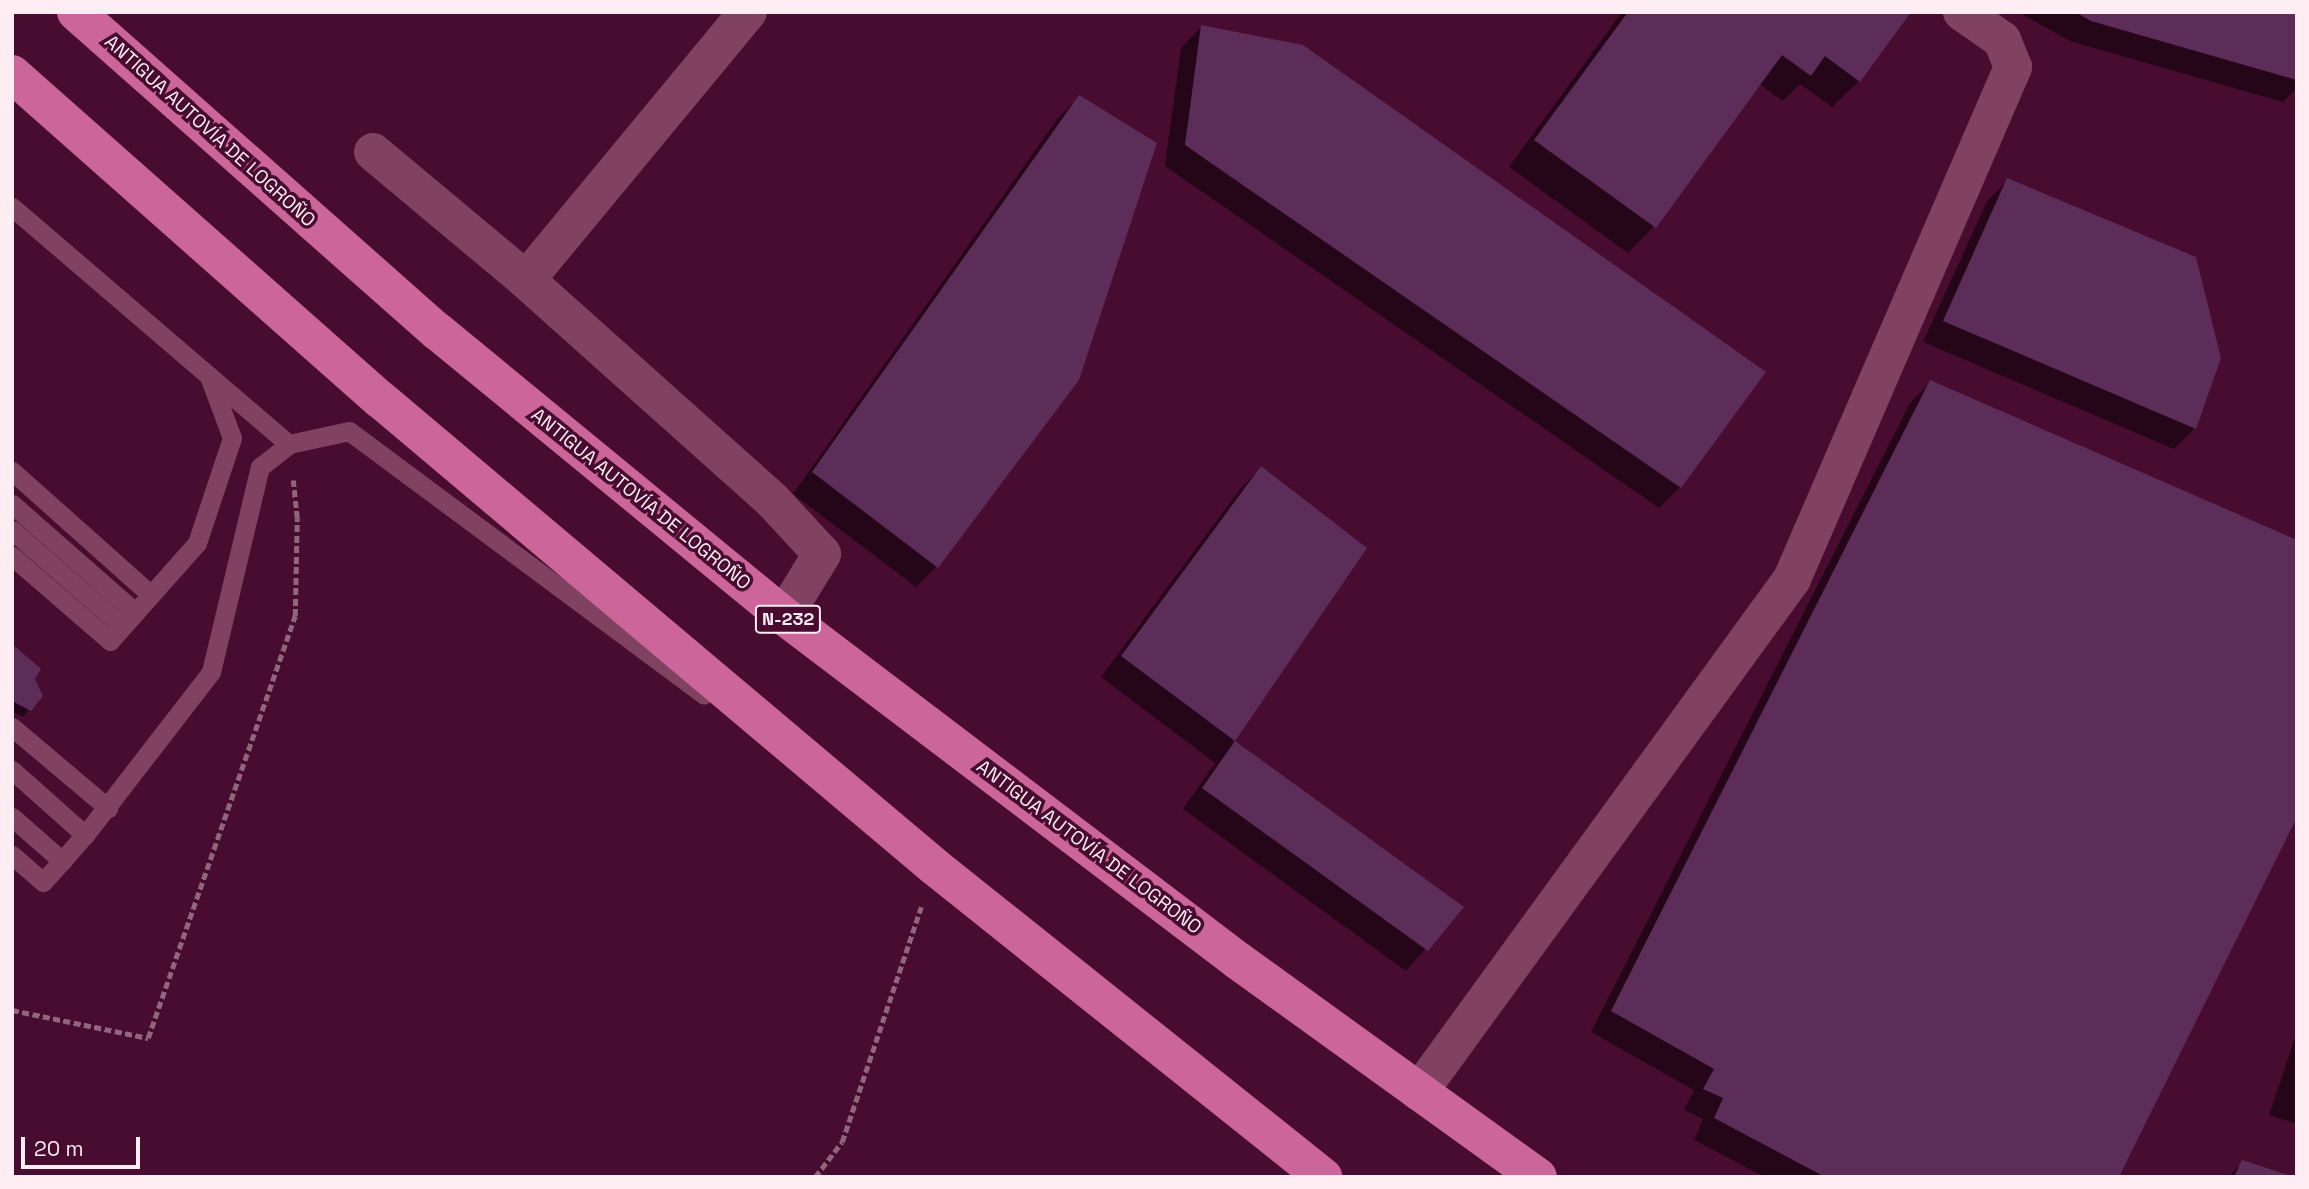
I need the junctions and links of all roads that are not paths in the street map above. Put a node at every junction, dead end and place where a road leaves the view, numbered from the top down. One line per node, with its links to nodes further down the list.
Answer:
1 (76, 12): 15 (highway, ANTIGUA AUTOVÍA DE LOGROÑO / N-232)
2 (748, 12): 7 (street)
3 (1962, 12): 25 (street)
4 (12, 74): 24 (highway)
5 (373, 152): 7 (street)
6 (12, 207): 8 (lane)
7 (526, 279): 15 (street)
8 (210, 377): 9 (lane); 14 (lane)
9 (289, 444): 19 (lane); 24 (lane)
10 (12, 471): 14 (lane)
11 (12, 504): 16 (lane)
12 (12, 530): 16 (lane)
13 (12, 556): 16 (lane)
14 (150, 594): 16 (lane)
15 (784, 615): 25 (highway, ANTIGUA AUTOVÍA DE LOGROÑO / N-232)
16 (128, 619)
17 (12, 727): 19 (lane)
18 (12, 770): 21 (lane)
19 (108, 808): 21 (lane)
20 (12, 817): 23 (lane)
21 (85, 835): 23 (lane)
22 (12, 855): 23 (lane)
23 (62, 861)
24 (935, 867): 26 (highway)
25 (1419, 1092): 27 (highway, ANTIGUA AUTOVÍA DE LOGROÑO / N-232)
26 (1324, 1177)
27 (1538, 1177)

